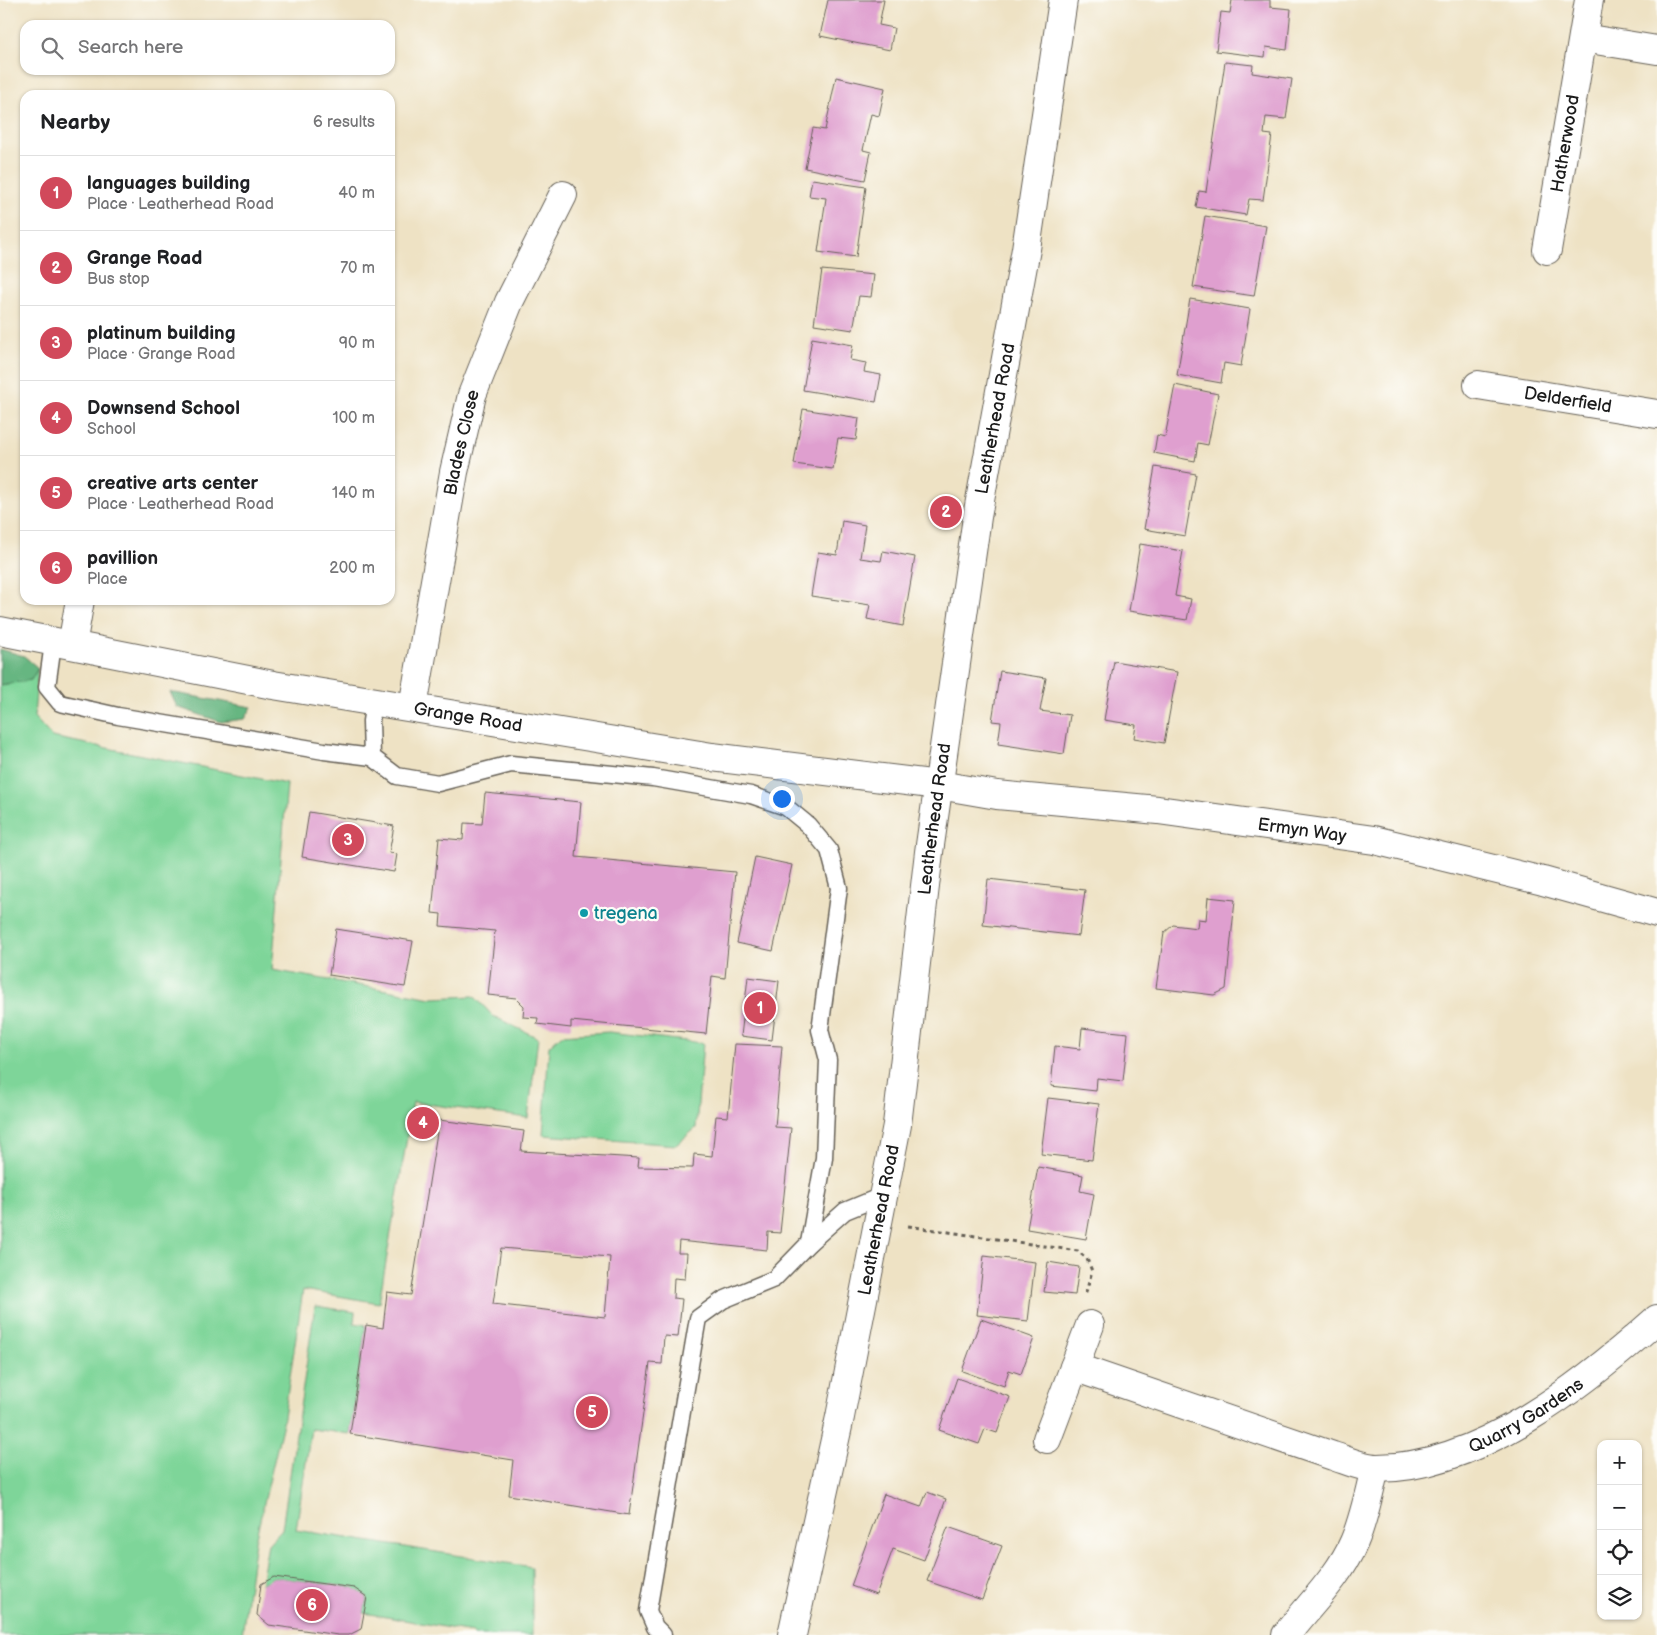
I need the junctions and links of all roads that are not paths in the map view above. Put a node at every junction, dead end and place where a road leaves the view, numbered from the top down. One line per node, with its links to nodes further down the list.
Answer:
1 (1063, 0): 15 (main road, Leatherhead Road)
2 (1589, 0): 3 (main road, Hatherwood)
3 (1582, 38): 4 (main road); 6 (main road, Hatherwood)
4 (1657, 50)
5 (563, 195): 13 (main road, Blades Close)
6 (1547, 250)
7 (1478, 385): 8 (main road, Delderfield)
8 (1657, 414)
9 (78, 605): 11 (main road)
10 (0, 631): 11 (main road, Grange Road)
11 (62, 644): 12 (main road, Grange Road); 14 (lane)
12 (374, 702): 13 (main road, Grange Road); 14 (lane)
13 (413, 708): 15 (main road, Grange Road)
14 (372, 757): 18 (lane)
15 (939, 785): 16 (main road, Ermyn Way); 17 (main road, Leatherhead Road)
16 (1657, 913)
17 (884, 1195): 18 (lane); 25 (main road, Leatherhead Road)
18 (809, 1243): 24 (lane)
19 (1657, 1319): 23 (main road, Quarry Gardens)
20 (1090, 1325): 21 (main road)
21 (1074, 1367): 22 (main road); 23 (main road, Quarry Gardens)
22 (1047, 1440)
23 (1375, 1468): 26 (main road)
24 (662, 1635)
25 (792, 1635)
26 (1286, 1635)

